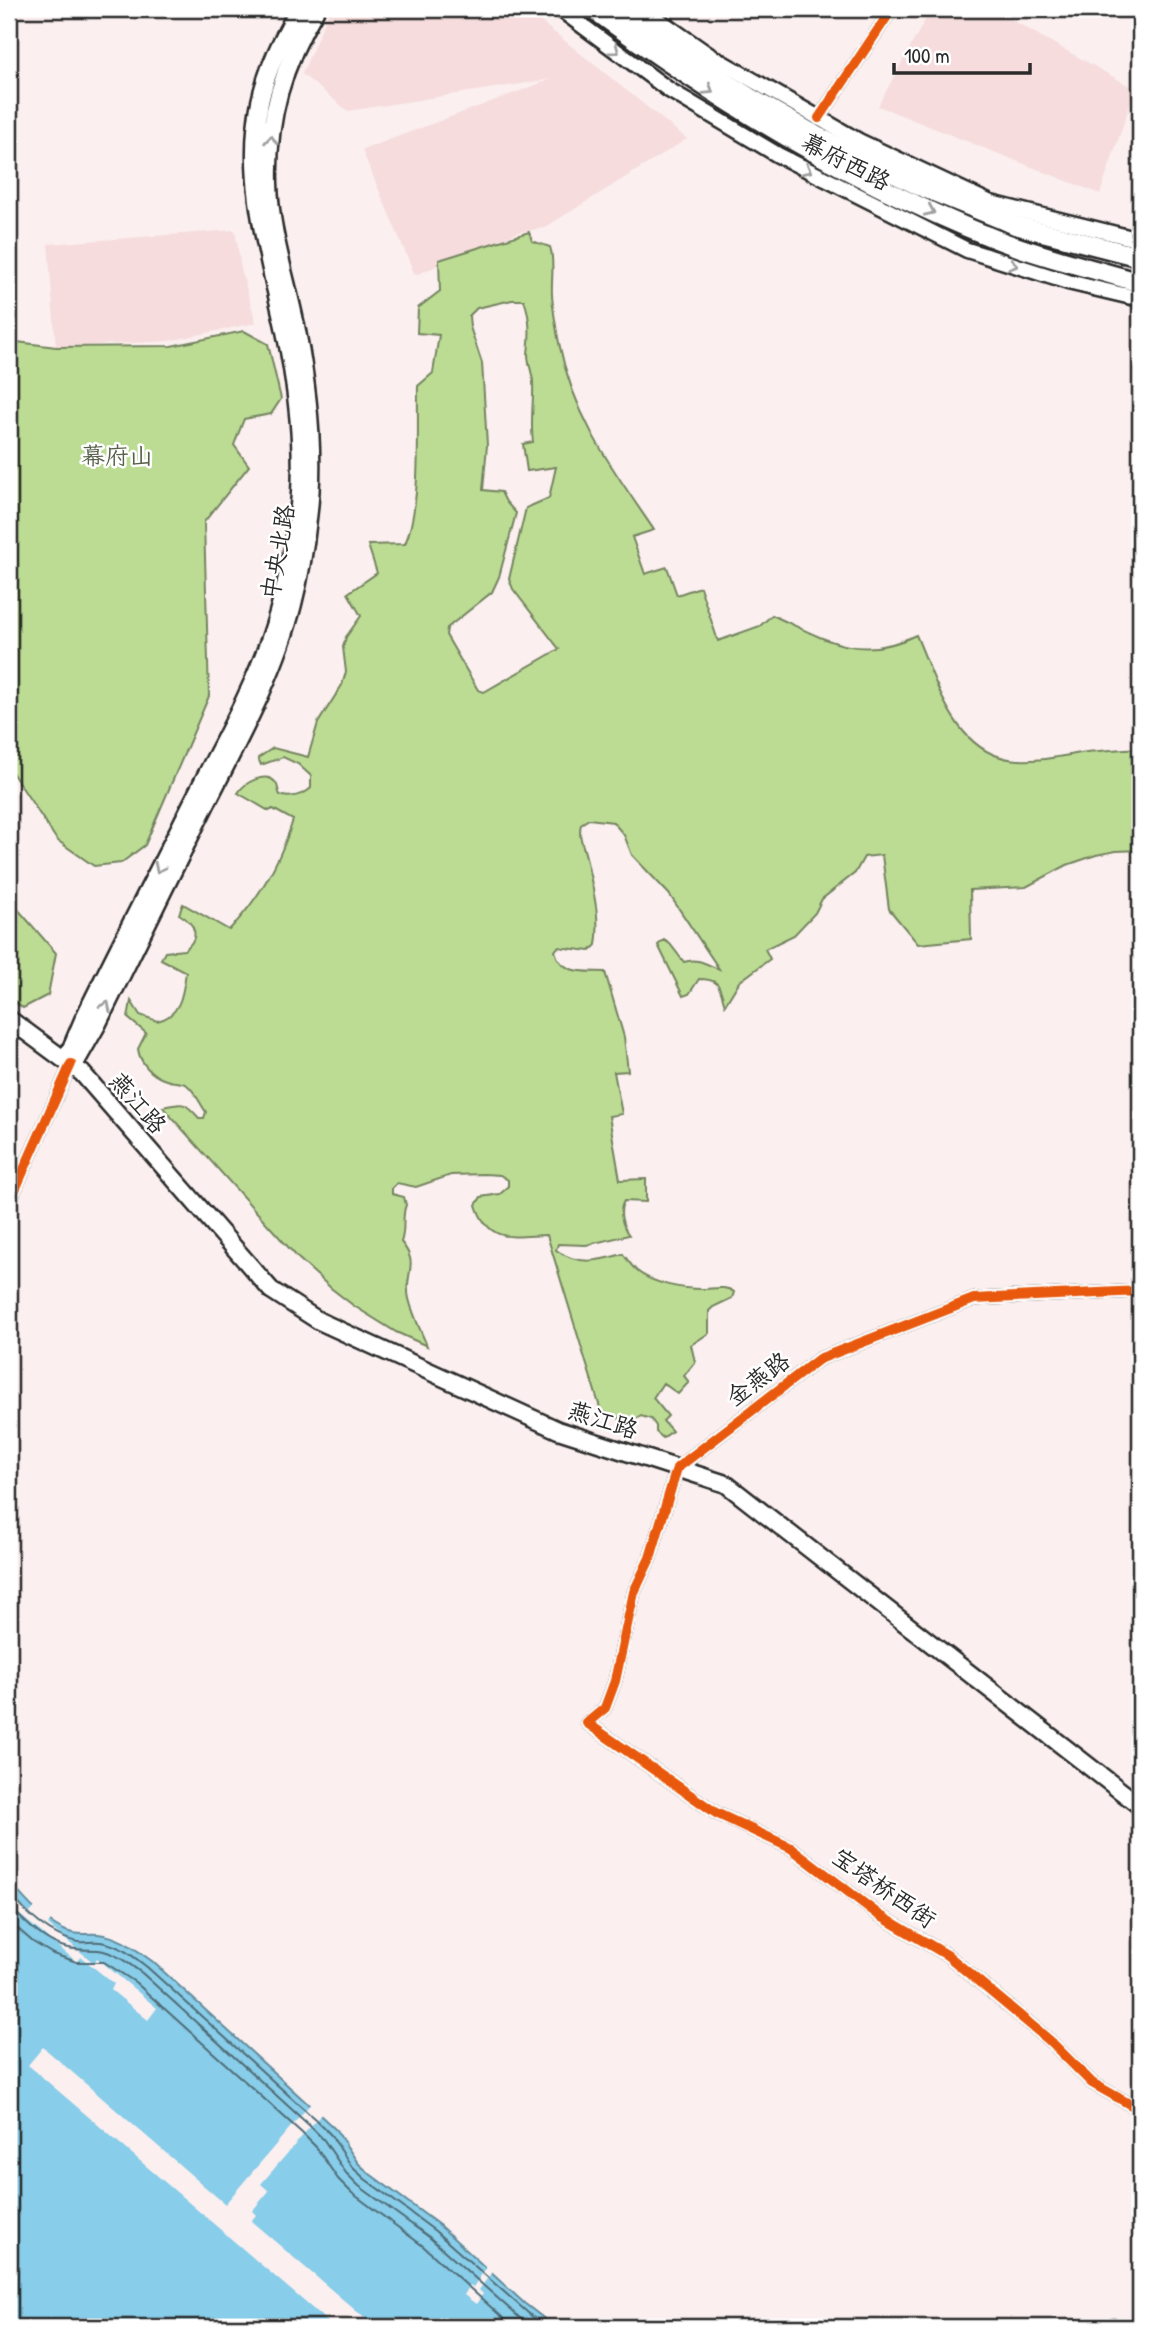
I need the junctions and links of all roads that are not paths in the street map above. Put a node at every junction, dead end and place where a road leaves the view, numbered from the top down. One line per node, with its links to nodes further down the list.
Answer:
1 (299, 9): 14 (main road, 中央北路, one-way to 14)
2 (316, 9): 14 (main road, 中央北路, one-way to 2)
3 (560, 9): 12 (main road, 幕府西路, one-way to 12)
4 (593, 9): 11 (highway, 幕府西路, one-way to 11)
5 (622, 9): 10 (highway, 幕府西路)
6 (643, 9): 8 (main road, 幕府西路)
7 (892, 9): 8 (street)
8 (819, 118): 9 (main road, 幕府西路)
9 (1140, 240)
10 (1140, 257)
11 (1140, 283)
12 (1140, 299)
13 (9, 1019): 14 (main road, 燕江路)
14 (72, 1059): 15 (street, 中央北路); 17 (main road, 燕江路)
15 (9, 1203)
16 (1140, 1291): 17 (street, 金燕路)
17 (679, 1466): 18 (main road); 19 (main road, 燕江路); 20 (street, 宝塔桥西街)
18 (1140, 1796)
19 (1140, 1806)
20 (1140, 2110)

